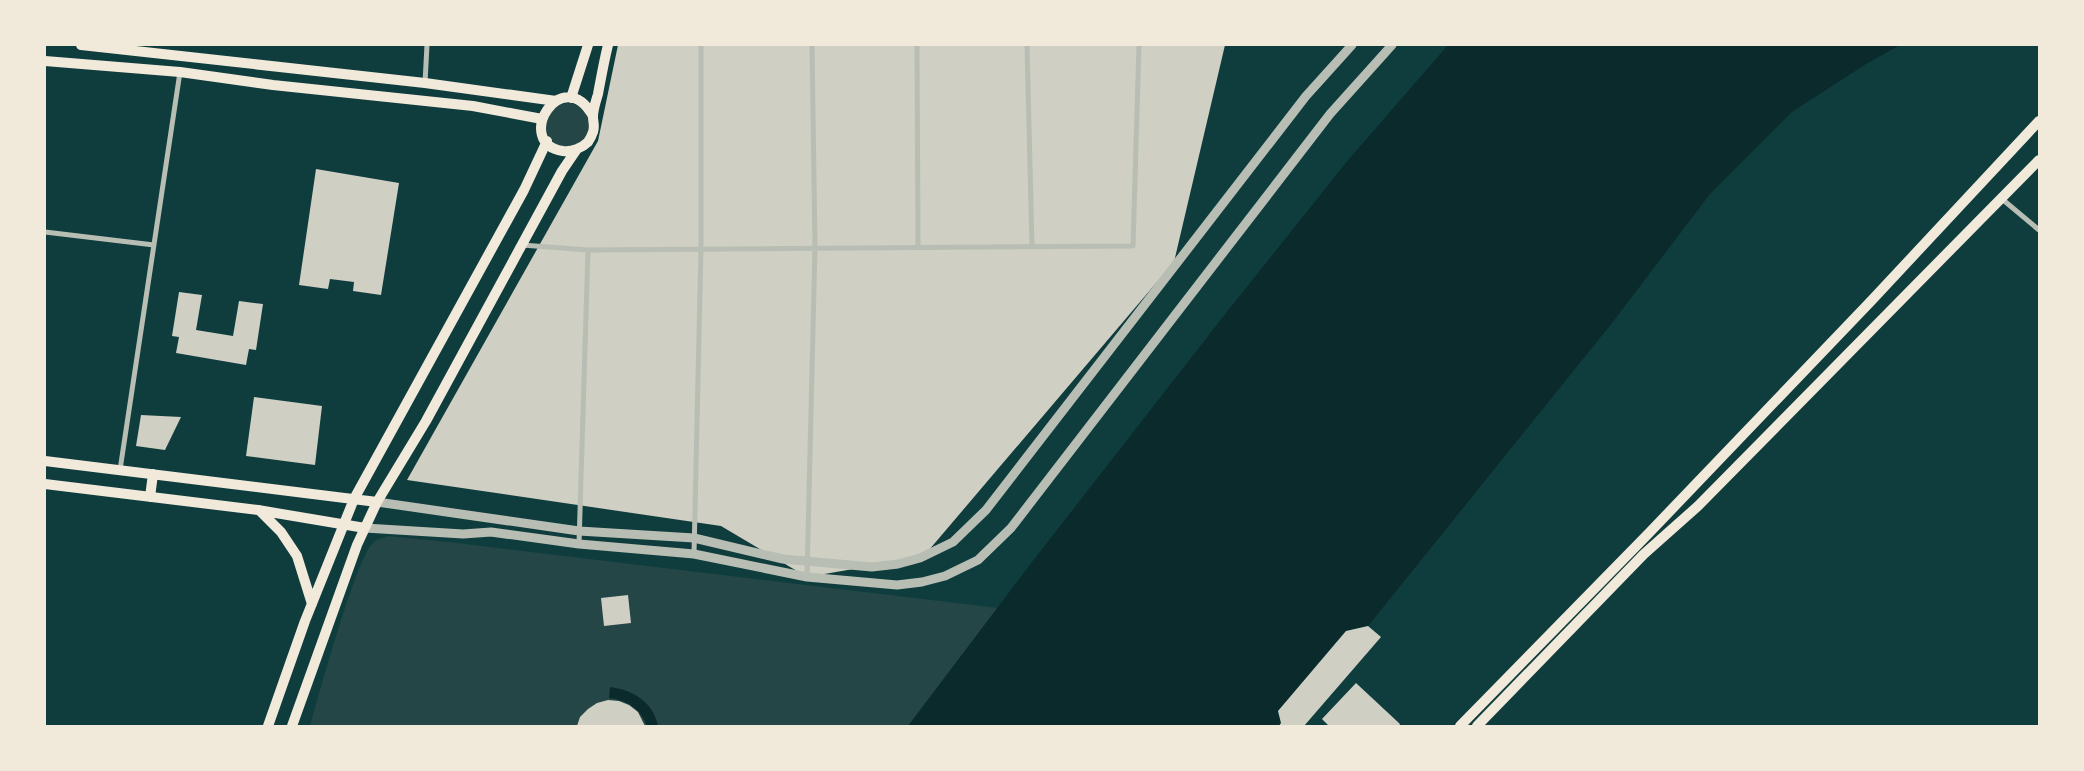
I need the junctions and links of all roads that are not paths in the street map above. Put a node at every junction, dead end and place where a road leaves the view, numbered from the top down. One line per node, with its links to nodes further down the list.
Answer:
1 (81, 45): 14 (main road)
2 (427, 45): 14 (street)
3 (588, 45): 15 (main road)
4 (608, 45): 17 (main road)
5 (701, 45): 30 (street)
6 (812, 45): 31 (street)
7 (917, 45): 29 (street)
8 (1027, 45): 28 (street)
9 (1139, 45): 28 (street)
10 (1352, 45): 44 (street)
11 (1392, 45): 47 (street)
12 (45, 61): 13 (main road)
13 (180, 72): 18 (main road); 27 (street)
14 (425, 83): 16 (main road)
15 (571, 98): 16 (main road); 17 (main road)
16 (556, 101): 18 (main road)
17 (593, 116): 21 (main road)
18 (542, 119): 20 (main road)
19 (2039, 121): 51 (main road)
20 (547, 141): 21 (main road); 38 (main road)
21 (576, 150): 26 (main road)
22 (2039, 160): 23 (main road)
23 (2001, 198): 24 (street); 52 (main road)
24 (2039, 230)
25 (45, 232): 27 (street)
26 (521, 244): 32 (street); 39 (main road)
27 (154, 245): 34 (street)
28 (1032, 246): 29 (street)
29 (918, 247): 31 (street)
30 (701, 248): 31 (street); 32 (street); 44 (street)
31 (815, 248): 47 (street)
32 (588, 250): 43 (street)
33 (45, 461): 34 (main road)
34 (120, 470): 35 (main road)
35 (153, 474): 37 (main road); 38 (main road)
36 (45, 484): 37 (main road)
37 (150, 497): 40 (main road)
38 (354, 499): 39 (main road); 41 (main road)
39 (377, 502): 42 (main road); 43 (street)
40 (258, 510): 41 (main road); 48 (main road)
41 (343, 525): 42 (main road); 48 (main road)
42 (365, 528): 45 (street); 50 (main road)
43 (579, 531): 44 (street); 45 (street)
44 (694, 538): 46 (street)
45 (578, 544): 46 (street)
46 (694, 554): 47 (street)
47 (807, 577)
48 (312, 604): 49 (main road)
49 (268, 726)
50 (292, 726)
51 (1460, 726)
52 (1477, 726)

